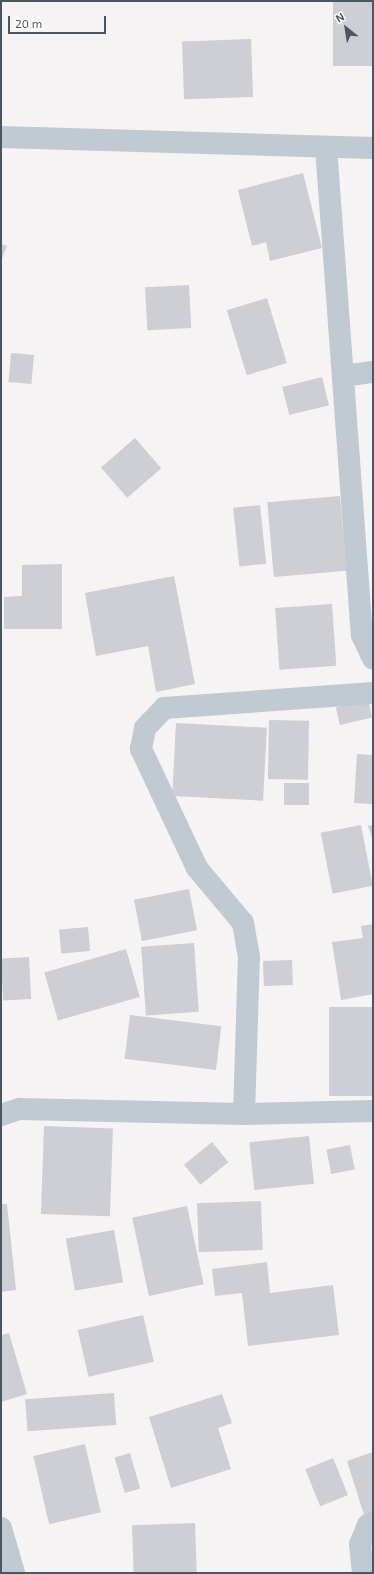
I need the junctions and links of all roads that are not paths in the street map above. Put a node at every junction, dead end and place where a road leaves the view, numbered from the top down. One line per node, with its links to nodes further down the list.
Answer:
1 (1, 137): 2 (street)
2 (326, 147): 3 (street); 5 (street)
3 (373, 148)
4 (373, 372): 5 (street)
5 (343, 376): 6 (street)
6 (367, 618): 7 (street)
7 (373, 659)
8 (373, 693): 10 (street)
9 (373, 1111): 10 (street)
10 (244, 1114): 11 (street)
11 (1, 1115)
12 (373, 1523): 15 (street)
13 (1, 1528): 14 (street)
14 (14, 1573)
15 (363, 1573)

